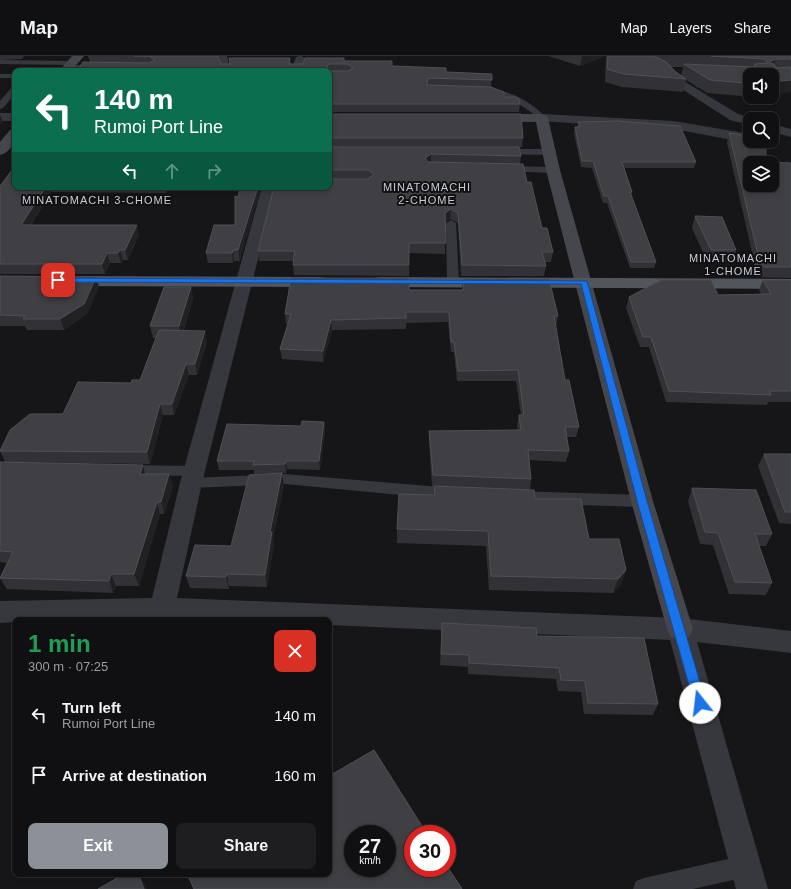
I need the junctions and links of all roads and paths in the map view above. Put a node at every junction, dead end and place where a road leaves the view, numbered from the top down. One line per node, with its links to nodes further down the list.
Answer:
1 (223, 56): 8 (lane)
2 (636, 56): 10 (street)
3 (300, 60): 9 (street)
4 (677, 61): 10 (street)
5 (0, 62): 6 (lane)
6 (70, 64): 7 (lane)
7 (105, 67)
8 (225, 68)
9 (299, 68)
10 (668, 72): 11 (street); 21 (street)
11 (684, 72)
12 (0, 76): 13 (lane)
13 (12, 76)
14 (478, 91): 20 (lane)
15 (12, 92): 16 (lane)
16 (0, 106)
17 (0, 117): 18 (street)
18 (12, 117)
19 (479, 118): 20 (street)
20 (542, 118): 25 (street); 30 (street)
21 (743, 120)
22 (779, 130): 23 (street)
23 (791, 133)
24 (12, 137): 28 (street)
25 (743, 137)
26 (779, 141): 27 (street)
27 (791, 142)
28 (0, 151)
29 (494, 152): 30 (lane)
30 (549, 152): 32 (street)
31 (492, 169): 32 (lane)
32 (553, 170): 40 (street)
33 (268, 190): 36 (street)
34 (450, 223): 39 (lane)
35 (54, 280): 36 (main road)
36 (243, 281): 37 (main road); 43 (street)
37 (336, 282)
38 (367, 282): 39 (main road)
39 (453, 282): 40 (main road)
40 (584, 282): 41 (main road); 46 (street)
41 (791, 284)
42 (109, 470): 43 (lane)
43 (193, 477): 44 (lane); 47 (street)
44 (465, 495)
45 (503, 496): 46 (lane)
46 (642, 501): 49 (street)
47 (162, 608): 48 (street); 49 (street)
48 (0, 612)
49 (680, 629): 50 (street); 51 (street)
50 (791, 642)
51 (749, 877): 52 (lane)
52 (644, 889)

